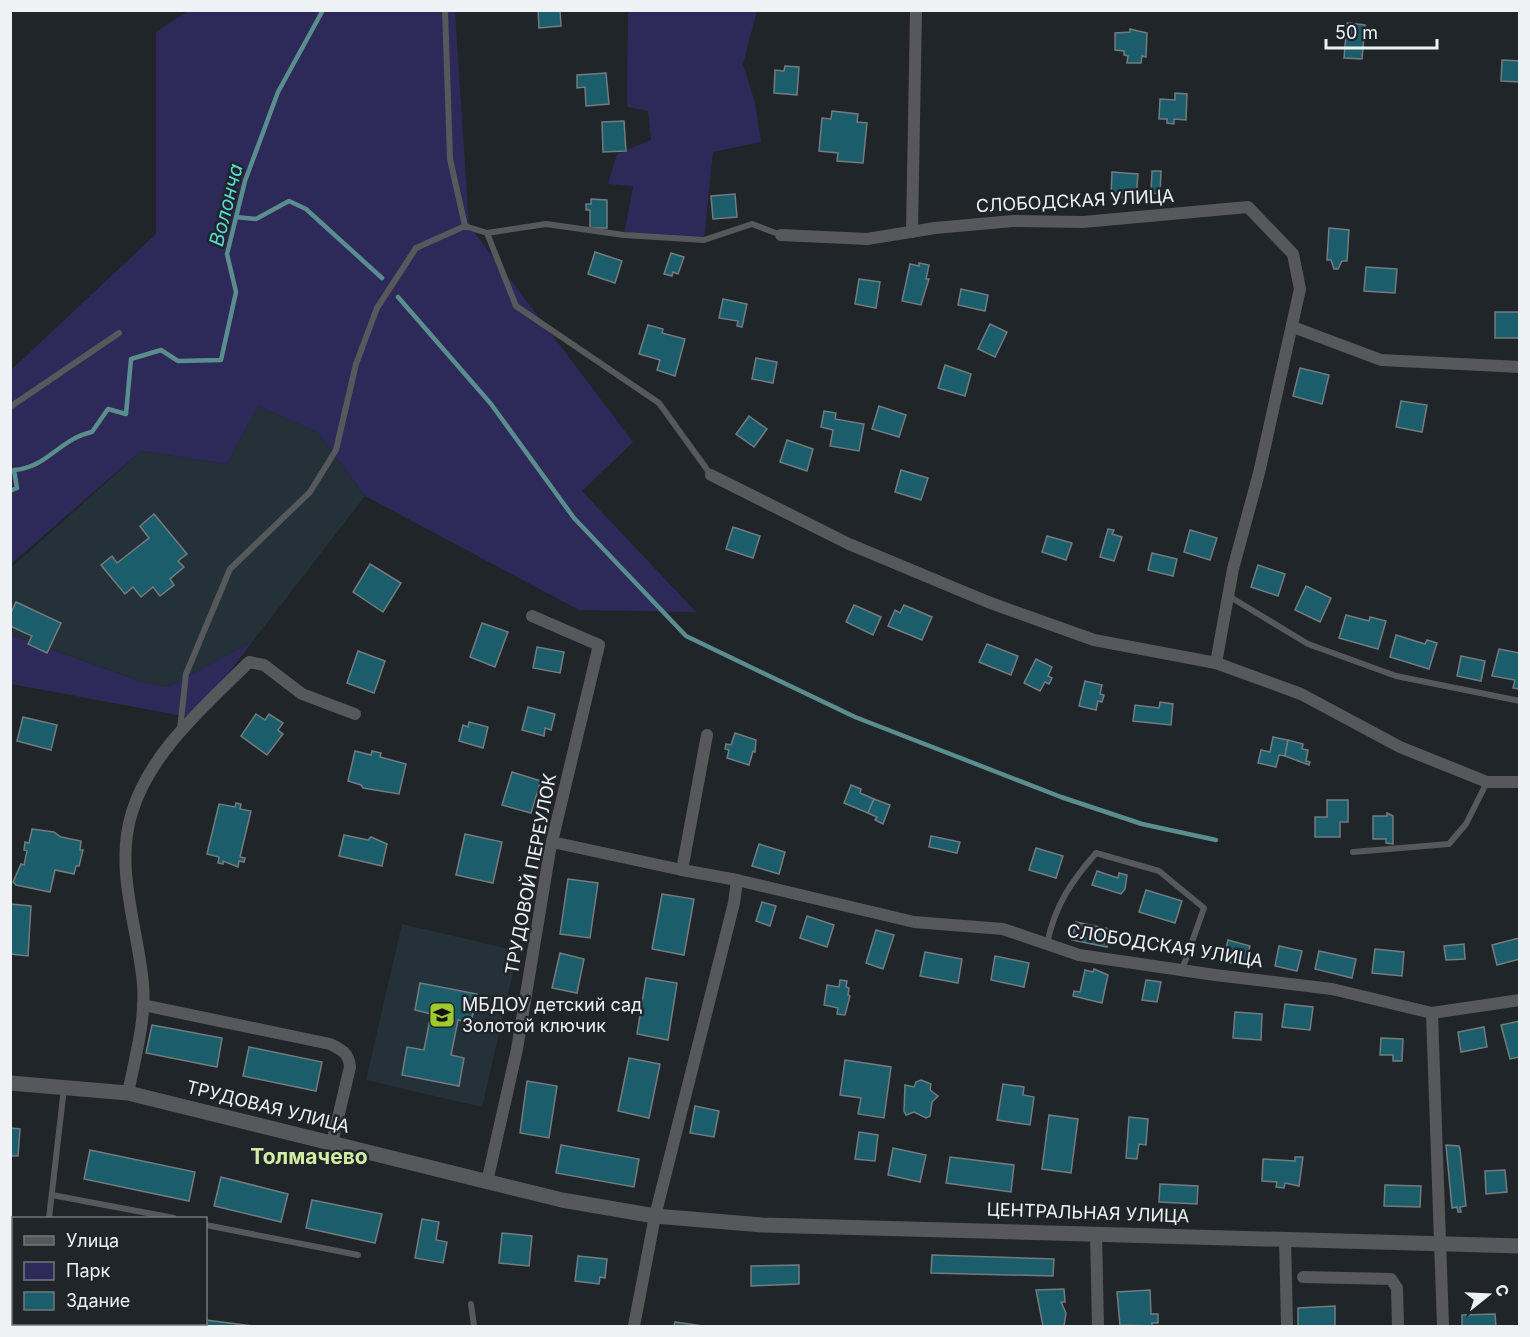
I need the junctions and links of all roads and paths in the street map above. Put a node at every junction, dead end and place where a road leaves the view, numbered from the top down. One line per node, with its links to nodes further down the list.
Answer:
1 (445, 10): 3 (lane)
2 (916, 10): 4 (street)
3 (465, 226): 5 (lane); 17 (lane)
4 (912, 232): 6 (street, СЛОБОДСКАЯ УЛИЦА); 7 (street, СЛОБОДСКАЯ УЛИЦА)
5 (488, 233): 6 (lane); 11 (lane)
6 (781, 235)
7 (1293, 327): 9 (street); 12 (street, СЛОБОДСКАЯ УЛИЦА)
8 (119, 333): 10 (lane)
9 (1520, 367)
10 (10, 406)
11 (711, 475): 14 (street)
12 (1227, 595): 14 (street, СЛОБОДСКАЯ УЛИЦА); 15 (lane)
13 (532, 616): 21 (street, ТРУДОВОЙ ПЕРЕУЛОК)
14 (1216, 663): 19 (street)
15 (1520, 702)
16 (355, 714): 17 (street)
17 (180, 732): 28 (street)
18 (707, 735): 23 (street)
19 (1487, 782): 20 (street); 22 (lane)
20 (1520, 782)
21 (552, 842): 23 (street); 34 (street, ТРУДОВОЙ ПЕРЕУЛОК)
22 (1353, 852)
23 (682, 870): 24 (street)
24 (737, 880): 25 (street, СЛОБОДСКАЯ УЛИЦА); 36 (street)
25 (1047, 944): 26 (street, СЛОБОДСКАЯ УЛИЦА); 26 (lane)
26 (1181, 970): 29 (street, СЛОБОДСКАЯ УЛИЦА)
27 (1520, 1000): 29 (street, СЛОБОДСКАЯ УЛИЦА)
28 (143, 1005): 32 (street); 33 (street)
29 (1432, 1013): 42 (street)
30 (10, 1083): 31 (street, ТРУДОВАЯ УЛИЦА)
31 (64, 1088): 32 (street, ТРУДОВАЯ УЛИЦА); 35 (lane)
32 (128, 1093): 33 (street, ТРУДОВАЯ УЛИЦА)
33 (332, 1143): 34 (street, ТРУДОВАЯ УЛИЦА)
34 (487, 1182): 36 (street, ТРУДОВАЯ УЛИЦА)
35 (52, 1195): 37 (lane); 38 (lane)
36 (655, 1216): 40 (street, ЦЕНТРАЛЬНАЯ УЛИЦА); 48 (street)
37 (49, 1217)
38 (169, 1217)
39 (207, 1225): 44 (lane)
40 (1096, 1233): 41 (street, ЦЕНТРАЛЬНАЯ УЛИЦА); 49 (street)
41 (1285, 1238): 42 (street, ЦЕНТРАЛЬНАЯ УЛИЦА); 50 (street)
42 (1442, 1242): 43 (street, ЦЕНТРАЛЬНАЯ УЛИЦА); 52 (street)
43 (1520, 1246)
44 (358, 1256)
45 (1303, 1277): 51 (street)
46 (471, 1304): 47 (lane)
47 (474, 1326)
48 (634, 1326)
49 (1098, 1326)
50 (1287, 1326)
51 (1398, 1326)
52 (1443, 1326)

